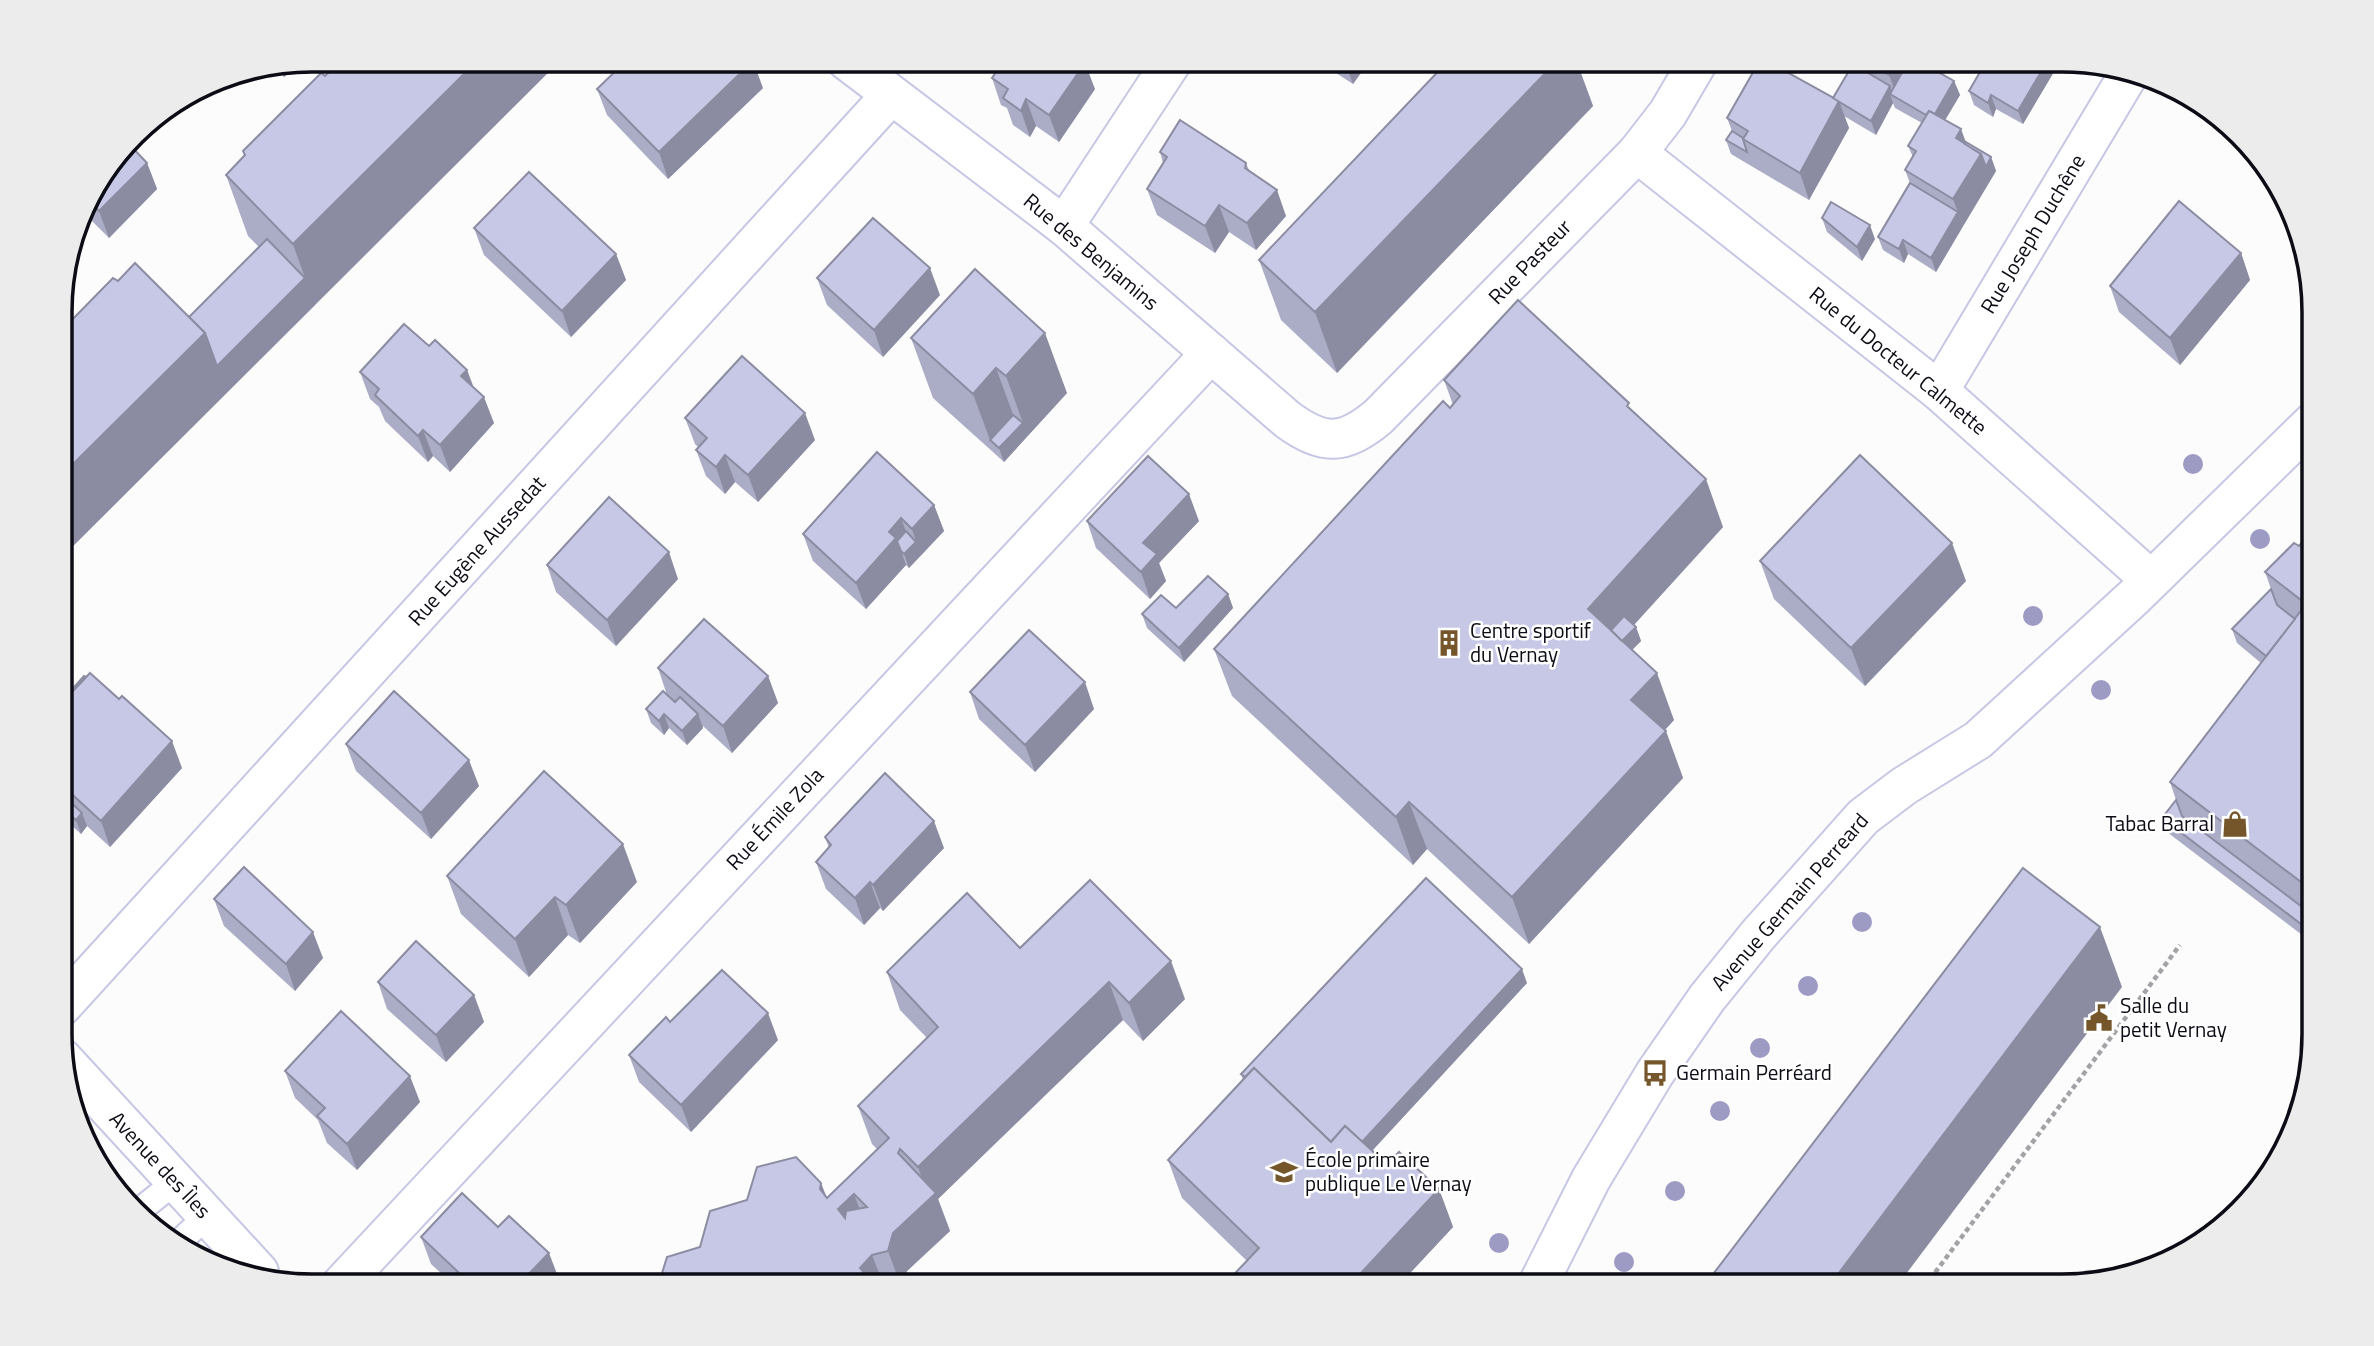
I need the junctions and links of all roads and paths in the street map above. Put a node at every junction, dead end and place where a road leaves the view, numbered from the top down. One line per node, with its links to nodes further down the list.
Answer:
1 (861, 72): 5 (street, Rue des Benjamins)
2 (1164, 72): 7 (street)
3 (1692, 72): 6 (street, Rue Pasteur)
4 (2125, 80): 9 (street, Rue Joseph Duchêne)
5 (891, 95): 7 (street, Rue des Benjamins); 14 (street, Rue Eugène Aussedat)
6 (1637, 153): 9 (street, Rue du Docteur Calmette); 11 (street, Rue Pasteur)
7 (1064, 226): 8 (street, Rue des Benjamins)
8 (1211, 353): 11 (street, Rue des Benjamins); 21 (street, Rue Émile Zola)
9 (1939, 391): 12 (street, Rue du Docteur Calmette)
10 (2302, 433): 12 (street, Avenue Germain Perreard)
11 (1336, 440)
12 (2151, 580): 22 (street, Avenue Germain Perreard)
13 (2180, 945): 23 (path)
14 (72, 995)
15 (75, 1072): 16 (street, Avenue des Îles)
16 (175, 1182): 17 (lane); 18 (street, Avenue des Îles)
17 (145, 1207)
18 (207, 1216): 19 (lane); 20 (street, Avenue des Îles)
19 (184, 1237)
20 (254, 1267)
21 (351, 1274)
22 (1542, 1274)
23 (1934, 1274)

